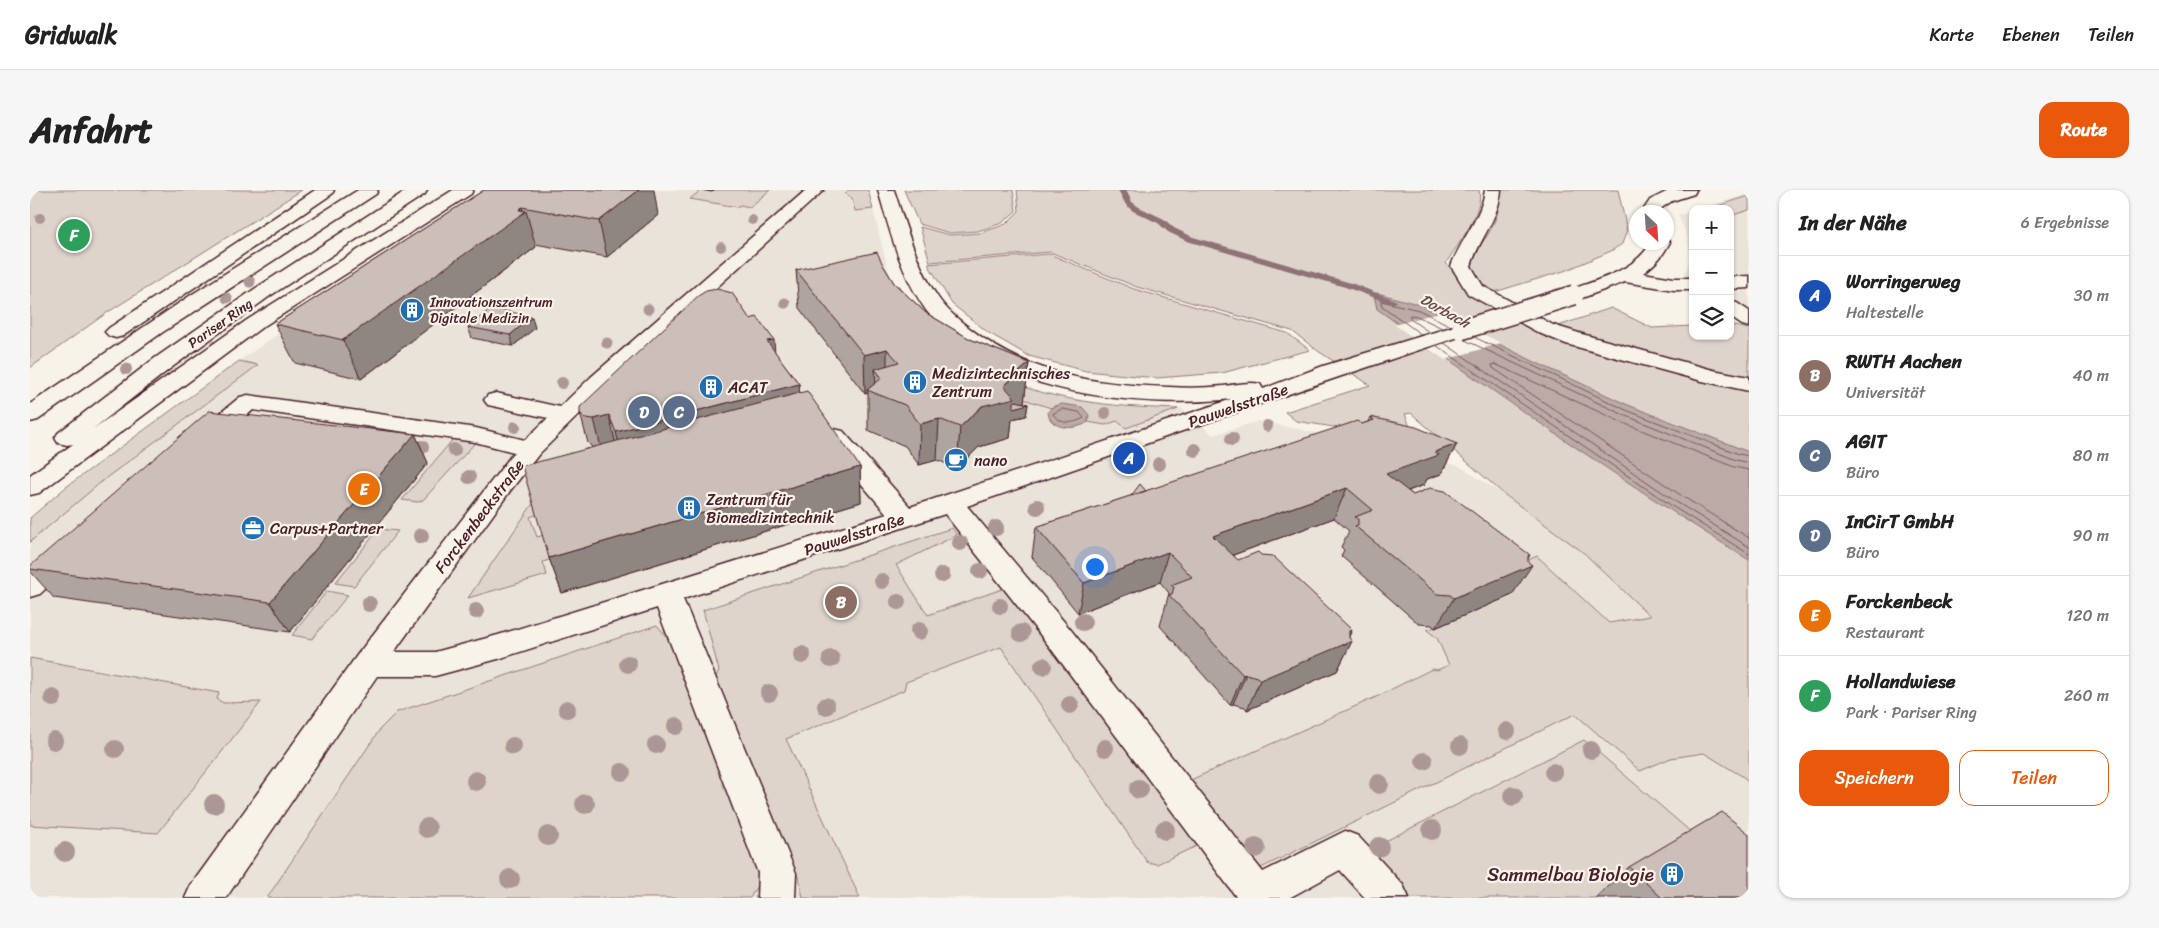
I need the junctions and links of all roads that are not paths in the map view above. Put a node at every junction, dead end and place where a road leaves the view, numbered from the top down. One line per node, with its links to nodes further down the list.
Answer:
1 (326, 190): 23 (main road)
2 (370, 190): 25 (main road, Pariser Ring)
3 (419, 190): 30 (main road, Pariser Ring)
4 (465, 190): 31 (main road)
5 (816, 190): 26 (main road, Forckenbeckstraße)
6 (886, 190): 21 (main road, Pauwelsstraße)
7 (1493, 190): 22 (main road)
8 (1677, 191): 9 (main road)
9 (1655, 205)
10 (1656, 250): 11 (main road, Pauwelsstraße)
11 (1641, 266): 13 (main road); 15 (main road, Pauwelsstraße)
12 (1749, 270): 14 (main road)
13 (1689, 271)
14 (1734, 271)
15 (1622, 276): 18 (main road); 21 (main road, Pauwelsstraße, bridge)
16 (1749, 282): 17 (main road)
17 (1734, 283)
18 (1689, 284)
19 (1734, 311): 20 (main road)
20 (1749, 321)
21 (1334, 370): 32 (main road, Pauwelsstraße)
22 (1749, 384)
23 (30, 393)
24 (496, 400): 26 (main road)
25 (30, 415)
26 (565, 415): 28 (main road, Forckenbeckstraße)
27 (822, 420): 33 (main road)
28 (530, 450): 29 (main road); 37 (main road, Forckenbeckstraße)
29 (188, 451)
30 (30, 467)
31 (30, 487)
32 (950, 503): 33 (main road, Pauwelsstraße); 38 (main road)
33 (905, 518): 36 (main road, Pauwelsstraße)
34 (84, 537): 35 (main road)
35 (30, 587)
36 (666, 594): 37 (main road, Pauwelsstraße); 40 (main road)
37 (369, 663): 39 (main road, Forckenbeckstraße)
38 (1259, 897): 41 (main road)
39 (204, 898)
40 (776, 898)
41 (1390, 898)

